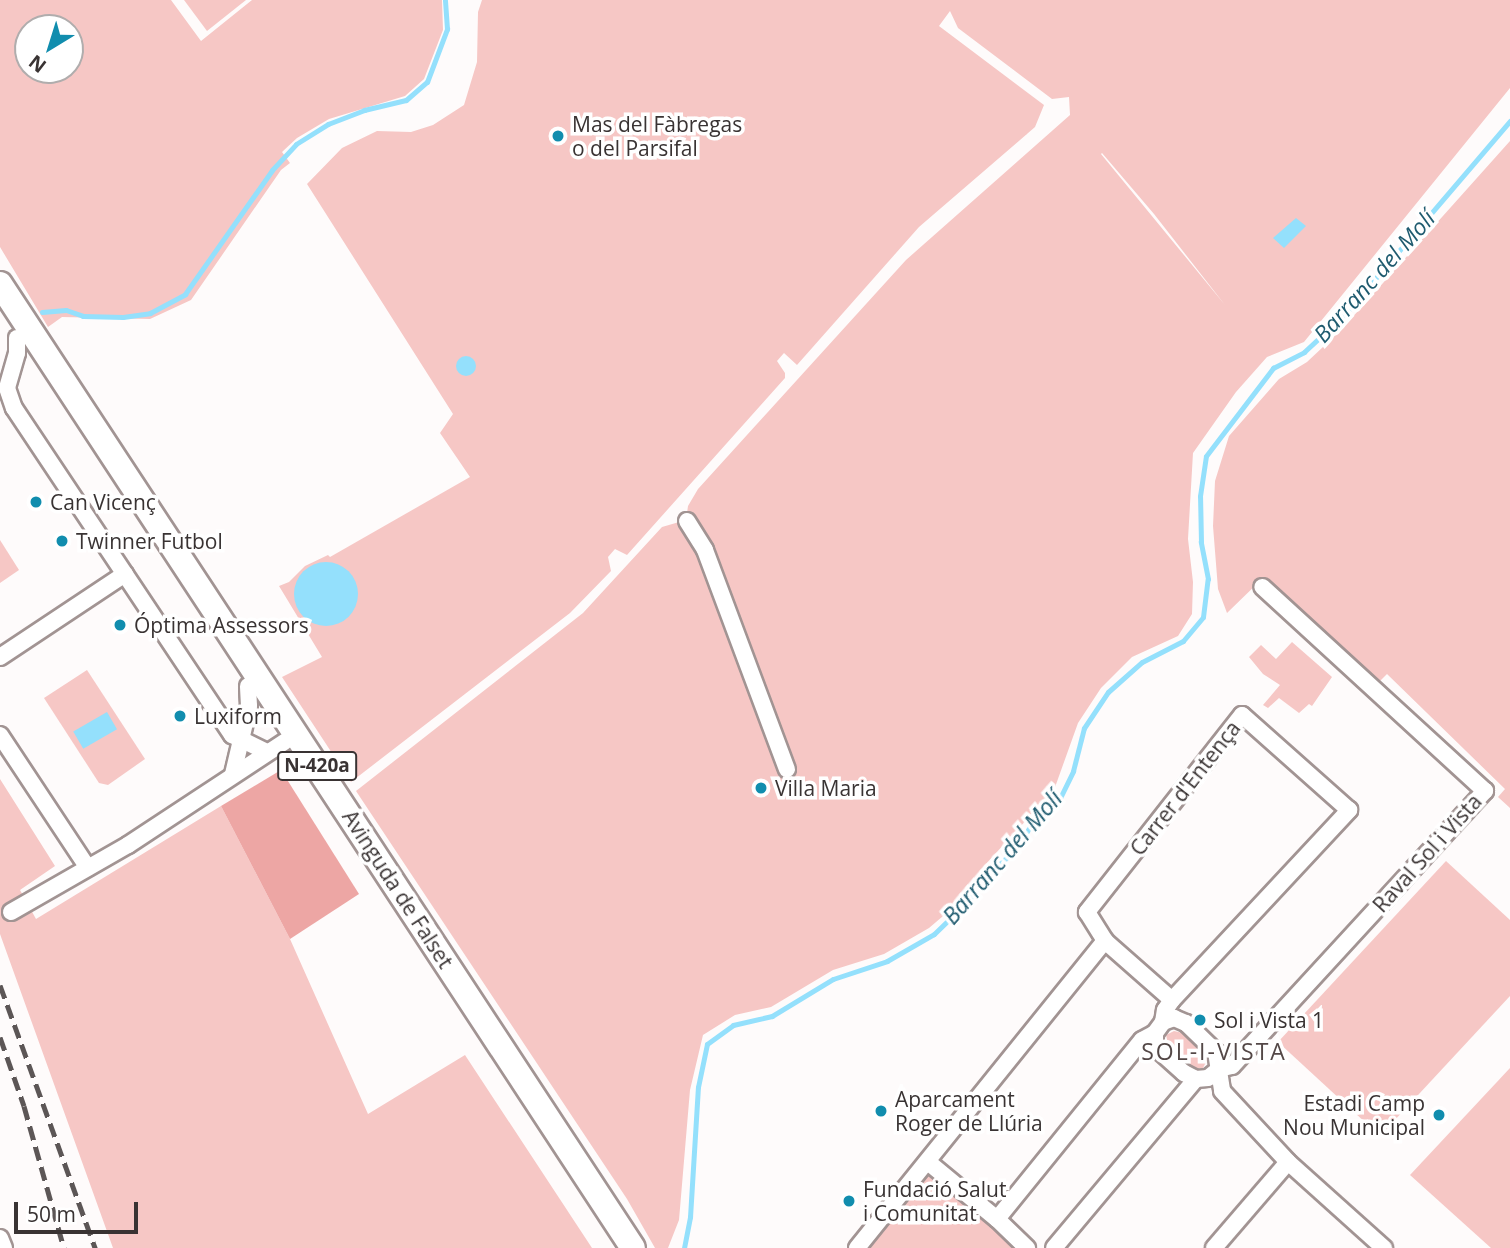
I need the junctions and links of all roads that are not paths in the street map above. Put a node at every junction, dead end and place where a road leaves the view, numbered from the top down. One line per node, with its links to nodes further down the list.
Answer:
1 (0, 284): 29 (main road, Avinguda de Falset / N-420a)
2 (0, 312): 3 (main road, Avinguda de Falset / N-420a)
3 (17, 338): 4 (street); 9 (main road, Avinguda de Falset / N-420a)
4 (3, 389): 6 (street)
5 (687, 520): 13 (street)
6 (125, 574): 8 (street); 11 (street)
7 (1262, 587): 20 (street, Raval Sol i Vista)
8 (0, 657)
9 (248, 686): 11 (street); 12 (main road, Avinguda de Falset / N-420a)
10 (0, 735): 15 (street)
11 (241, 740): 12 (street); 14 (street)
12 (276, 747): 14 (street); 28 (main road, Avinguda de Falset / N-420a)
13 (787, 769)
14 (233, 774): 15 (street)
15 (88, 867): 16 (street)
16 (11, 912)
17 (1105, 941): 18 (street); 18 (street, Carrer d'Entença); 22 (street)
18 (1172, 1000): 19 (street)
19 (1159, 1028): 20 (street); 21 (street); 24 (street)
20 (1219, 1069): 21 (street); 23 (street)
21 (1196, 1079): 32 (street)
22 (928, 1162): 24 (street); 30 (street)
23 (1288, 1162): 26 (street); 33 (street)
24 (997, 1219): 31 (street)
25 (0, 1238): 27 (street)
26 (1378, 1246)
27 (4, 1248)
28 (615, 1248)
29 (633, 1248)
30 (857, 1248)
31 (1027, 1248)
32 (1054, 1248)
33 (1214, 1248)

